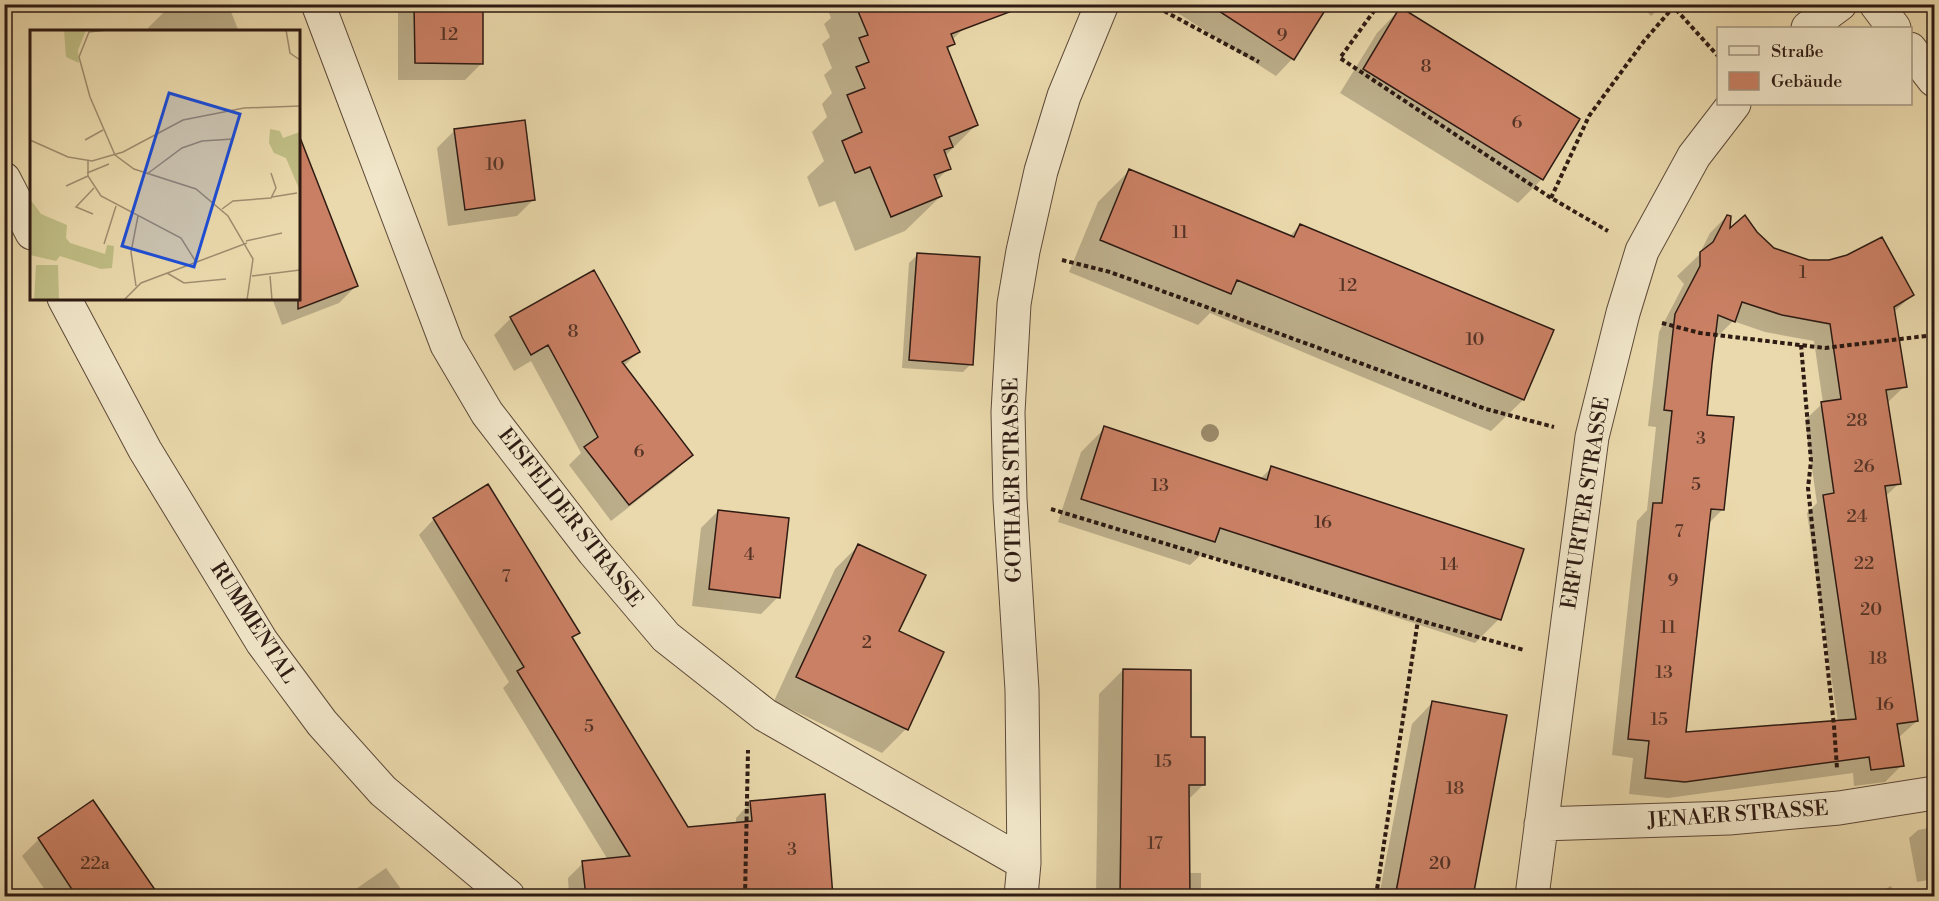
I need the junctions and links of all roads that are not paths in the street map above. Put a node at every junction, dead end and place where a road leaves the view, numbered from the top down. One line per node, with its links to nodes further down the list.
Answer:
1 (318, 4): 15 (street, EISFELDER STRASSE)
2 (1102, 4): 15 (street, GOTHAER STRASSE)
3 (1840, 4): 5 (street)
4 (1876, 4): 6 (street)
5 (1809, 27)
6 (1893, 27)
7 (1912, 50): 8 (street)
8 (1935, 80)
9 (1733, 105): 14 (street, ERFURTER STRASSE)
10 (4, 179): 11 (street)
11 (30, 229)
12 (65, 300): 16 (street, RUMMENTAL)
13 (1935, 793): 14 (street, JENAER STRASSE)
14 (1541, 824): 18 (street, ERFURTER STRASSE)
15 (1024, 863): 17 (street, GOTHAER STRASSE)
16 (508, 897)
17 (1021, 897)
18 (1532, 897)

